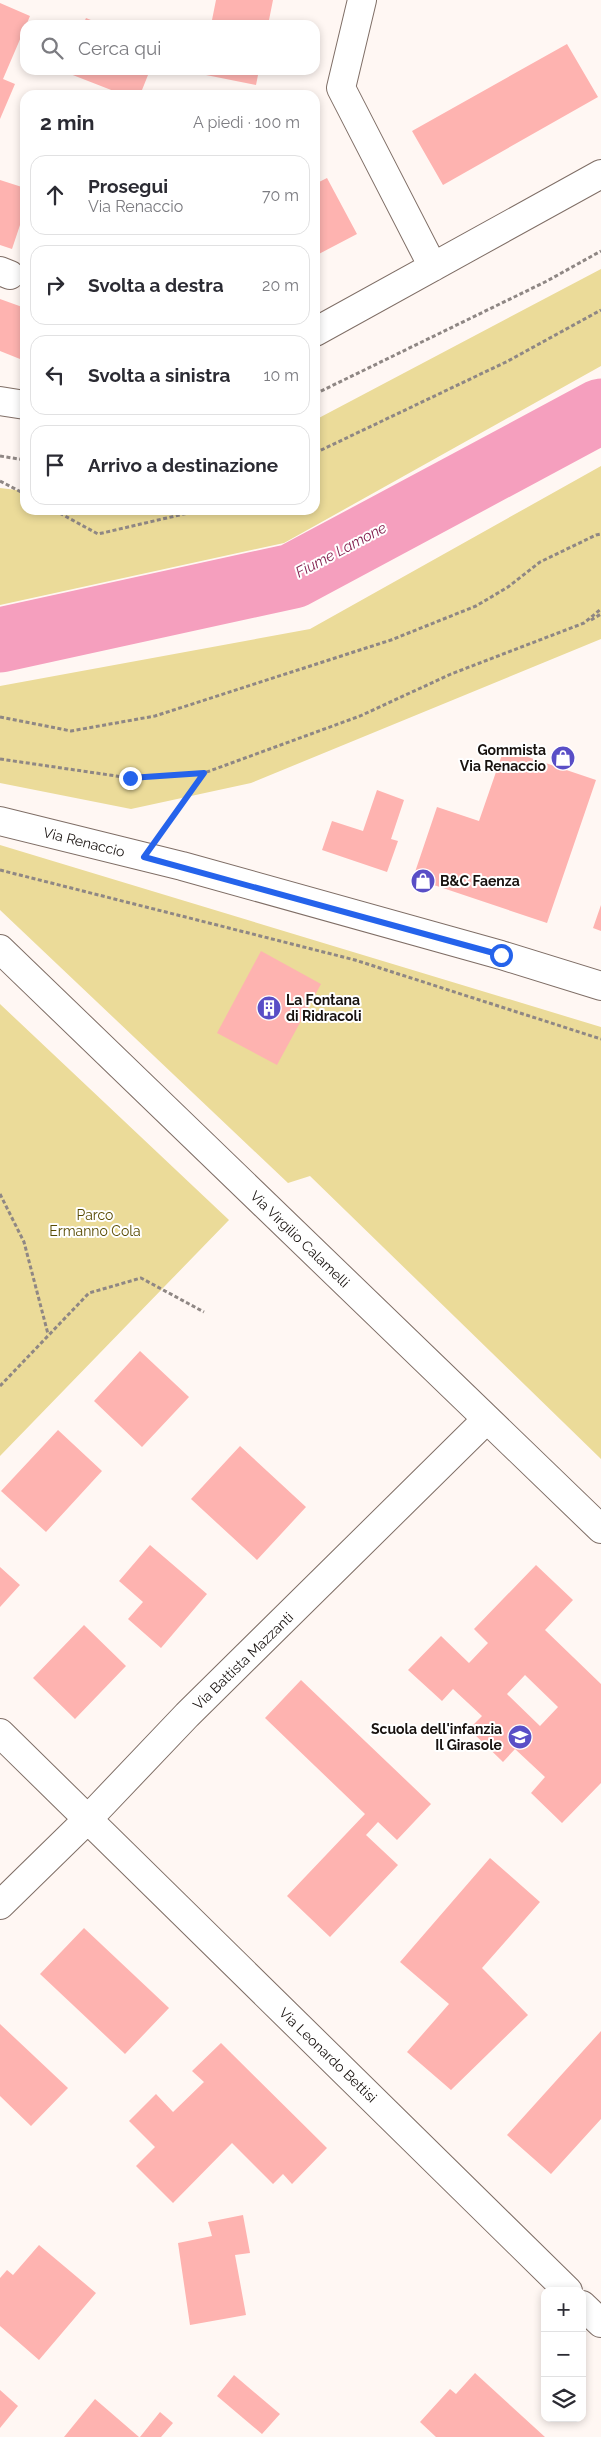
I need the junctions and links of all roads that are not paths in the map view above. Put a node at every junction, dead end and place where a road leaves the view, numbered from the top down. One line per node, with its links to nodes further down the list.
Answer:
1 (362, 0): 3 (street)
2 (601, 174): 3 (street)
3 (433, 267): 4 (street)
4 (320, 329)
5 (0, 401): 6 (street)
6 (20, 404)
7 (0, 821): 9 (street, Via Renaccio)
8 (0, 949): 10 (street, Via Virgilio Calamelli)
9 (601, 986)
10 (487, 1419): 11 (street, Via Virgilio Calamelli); 13 (street, Via Battista Mazzanti)
11 (601, 1529)
12 (0, 1733): 13 (street, Via Leonardo Bettisi)
13 (88, 1819): 14 (street, Via Battista Mazzanti); 15 (street, Via Leonardo Bettisi)
14 (0, 1905)
15 (564, 2287)
16 (586, 2309): 17 (street)
17 (601, 2323)

